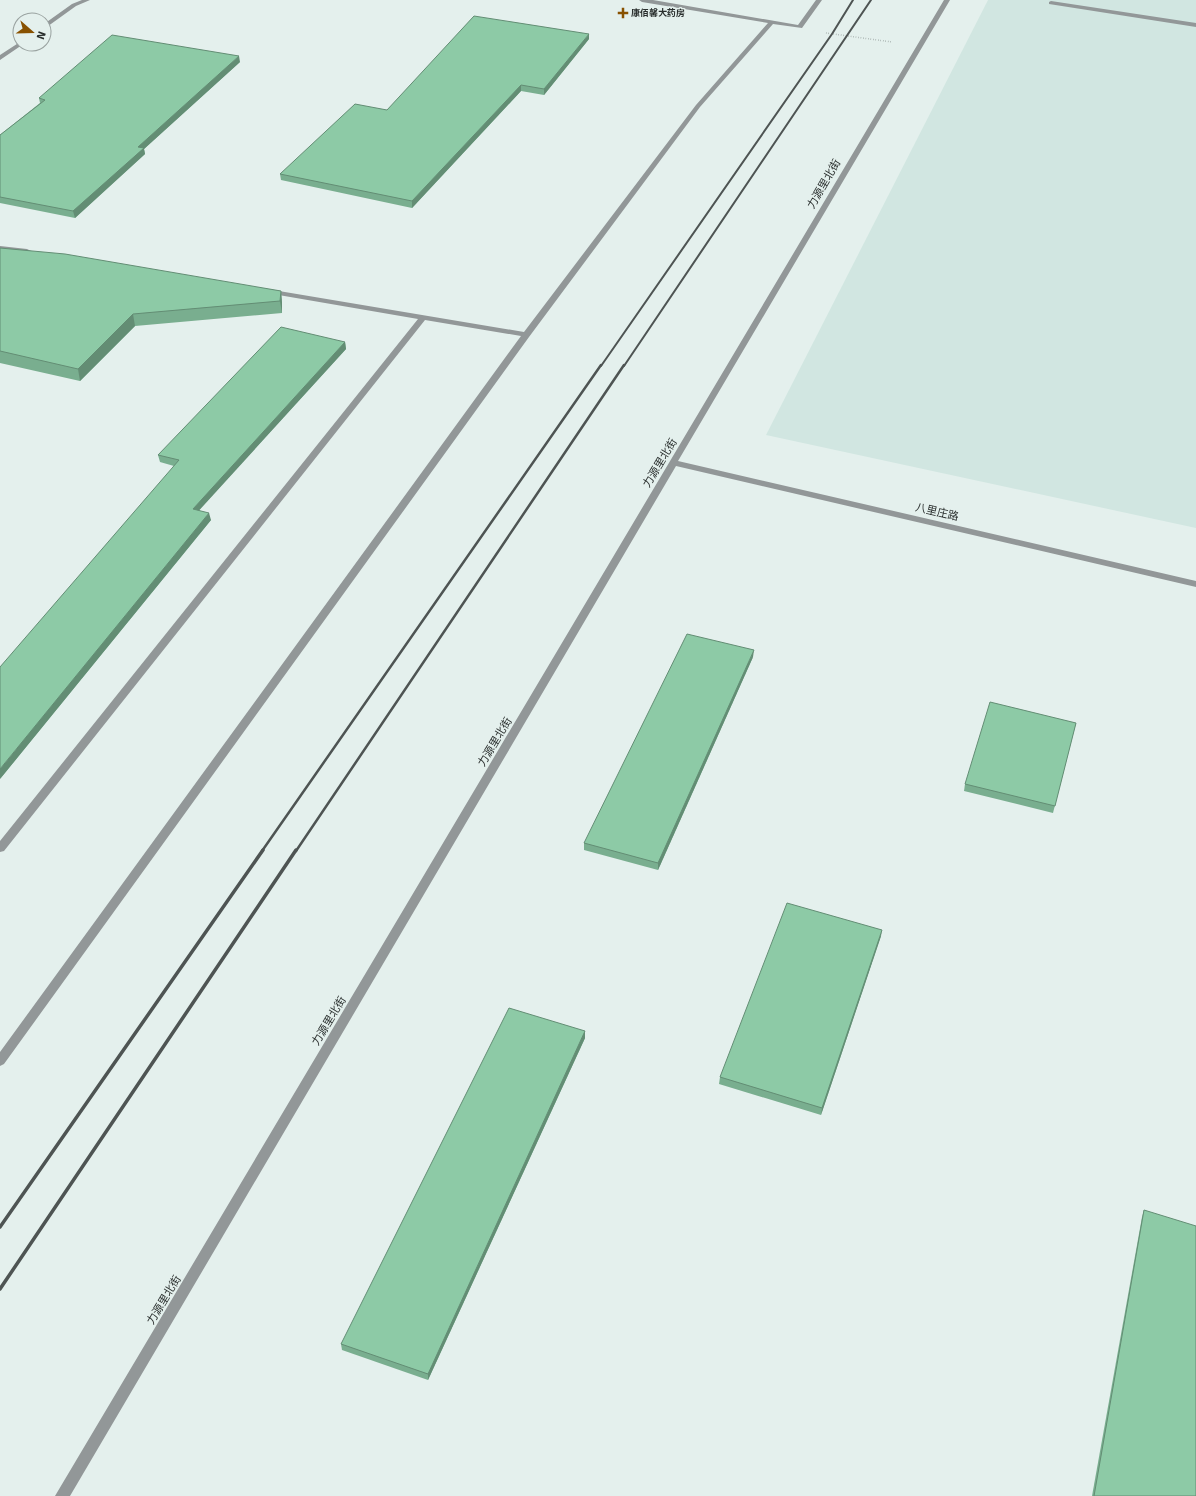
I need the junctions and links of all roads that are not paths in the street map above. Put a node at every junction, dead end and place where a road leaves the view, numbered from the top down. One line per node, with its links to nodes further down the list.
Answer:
1 (87, 0): 6 (street)
2 (642, 0): 7 (street)
3 (819, 0): 7 (street)
4 (947, 0): 16 (street, 力源里北街)
5 (1051, 3): 8 (street)
6 (52, 21)
7 (772, 22): 15 (street)
8 (1196, 25)
9 (12, 50): 10 (street)
10 (0, 58)
11 (0, 248): 12 (street)
12 (32, 252)
13 (260, 290): 14 (street)
14 (424, 317): 15 (street); 18 (street)
15 (526, 335): 19 (street)
16 (674, 464): 17 (street, 八里庄路); 20 (street, 力源里北街)
17 (1196, 584)
18 (0, 848)
19 (0, 1061)
20 (62, 1496)

